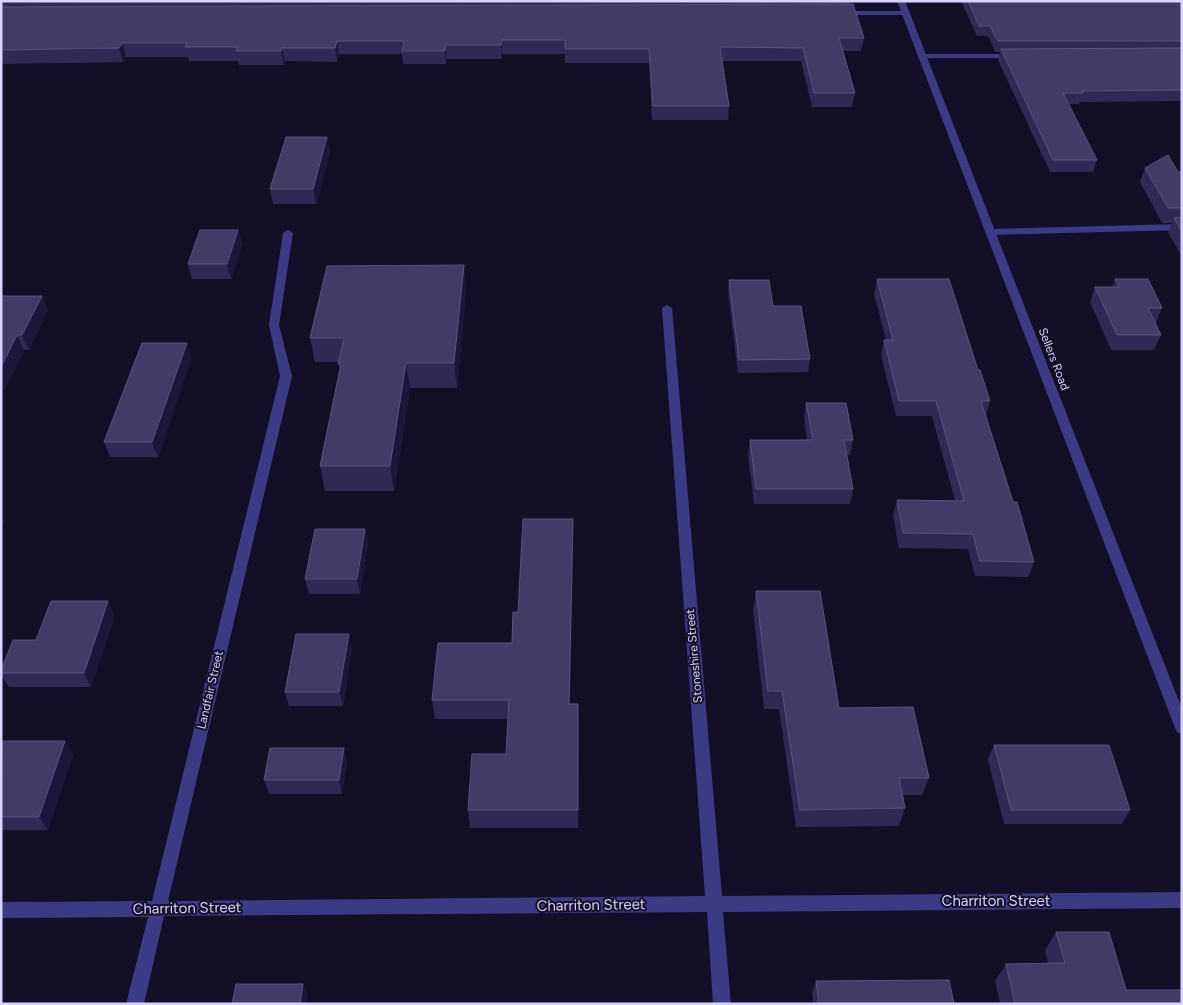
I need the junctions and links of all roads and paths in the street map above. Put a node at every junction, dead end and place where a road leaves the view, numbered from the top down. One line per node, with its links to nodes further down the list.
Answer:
1 (901, 1): 3 (street, Sellers Road)
2 (826, 13): 3 (street)
3 (905, 13): 4 (street, Sellers Road)
4 (922, 56): 5 (street); 7 (street, Sellers Road)
5 (1022, 56)
6 (1182, 227): 7 (street)
7 (990, 232): 10 (street, Sellers Road)
8 (288, 233): 13 (street, Landfair Street)
9 (666, 308): 12 (street, Stoneshire Street)
10 (1182, 728)
11 (1182, 900): 12 (street, Charriton Street)
12 (714, 904): 13 (street, Charriton Street); 16 (street, Stoneshire Street)
13 (158, 909): 14 (street, Charriton Street); 15 (street, Landfair Street)
14 (1, 910)
15 (135, 1004)
16 (722, 1004)

